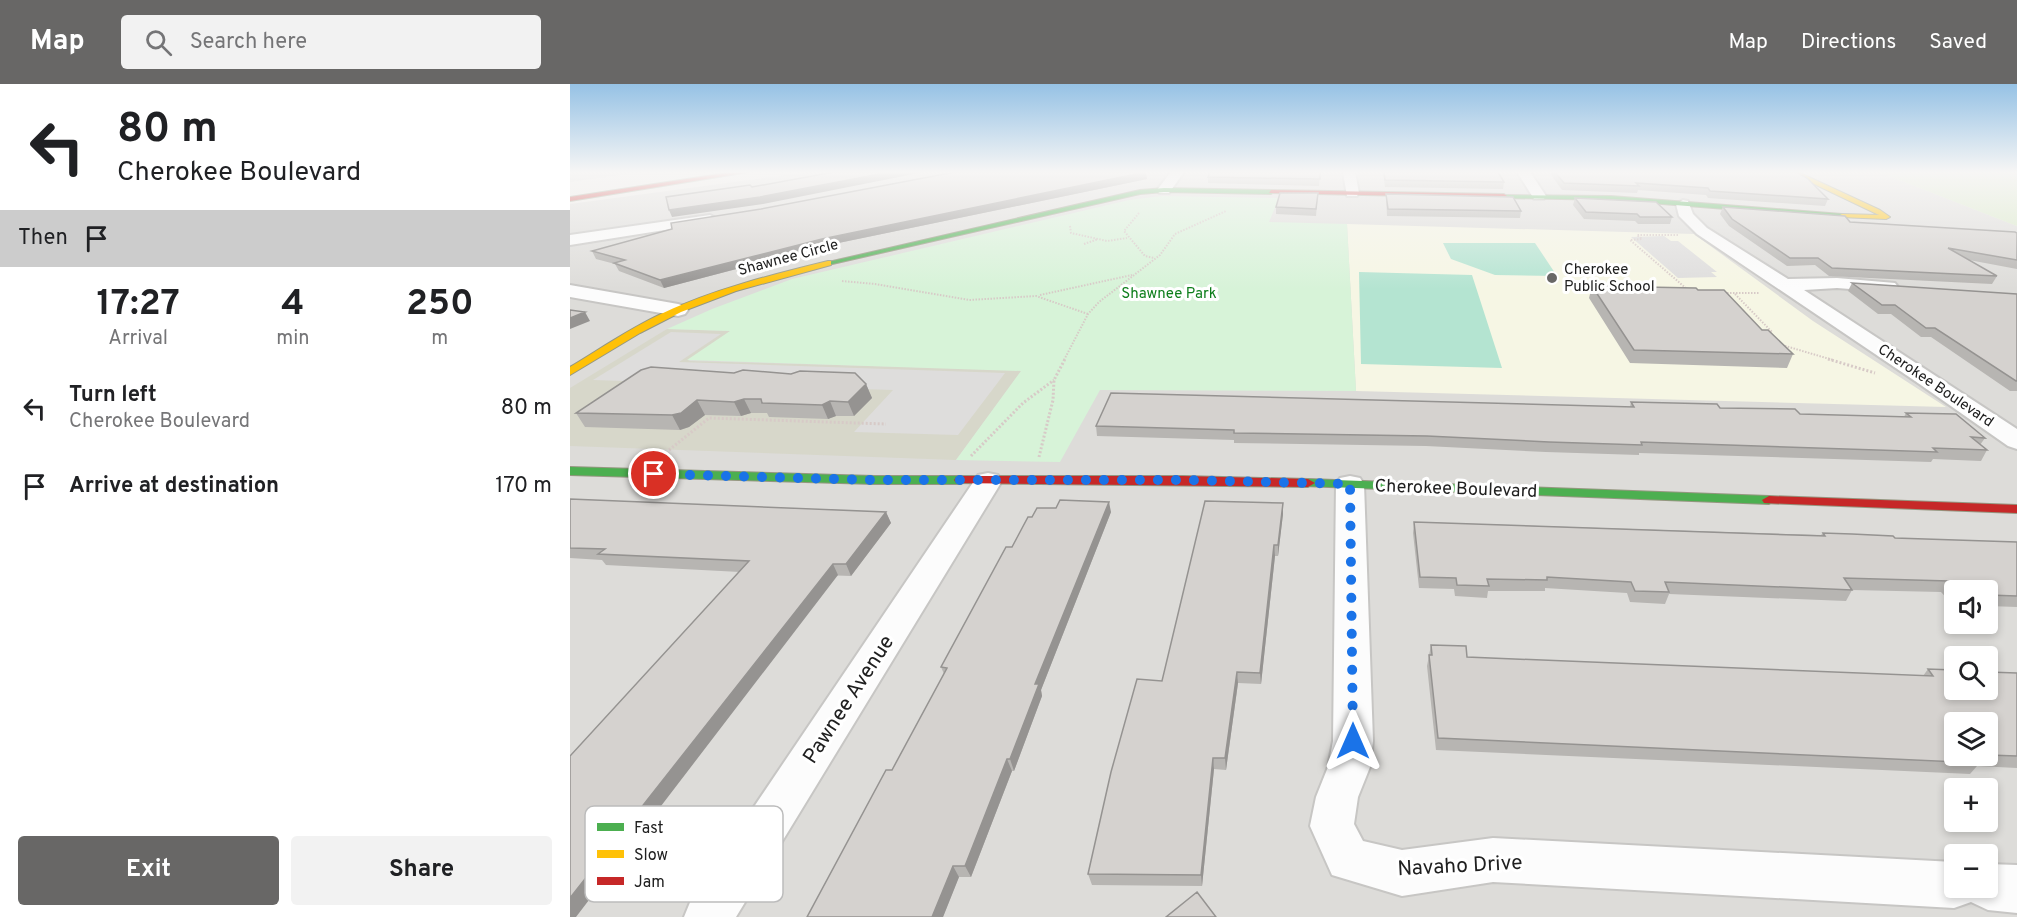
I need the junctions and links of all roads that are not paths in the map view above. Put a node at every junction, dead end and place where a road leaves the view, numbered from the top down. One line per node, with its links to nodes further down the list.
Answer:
1 (1052, 211): 10 (street, Shawnee Circle)
2 (1683, 211): 8 (street, Cherokee Boulevard)
3 (1773, 211): 4 (street, Shawnee Circle)
4 (1878, 211)
5 (729, 216): 6 (street)
6 (570, 240)
7 (1904, 288): 8 (street)
8 (1775, 289): 12 (street, Cherokee Boulevard)
9 (570, 291): 10 (street)
10 (678, 310): 11 (street, Shawnee Circle)
11 (570, 372)
12 (2017, 441)
13 (570, 471): 14 (street, Cherokee Boulevard)
14 (977, 471): 15 (street, Cherokee Boulevard); 17 (street, Pawnee Avenue)
15 (1350, 484): 16 (street, Cherokee Boulevard); 18 (street, Navaho Drive)
16 (2017, 509)
17 (775, 806)
18 (1944, 884)
19 (1998, 888): 20 (street)
20 (2017, 889)
21 (717, 902): 22 (street, Pawnee Avenue)
22 (708, 917)

